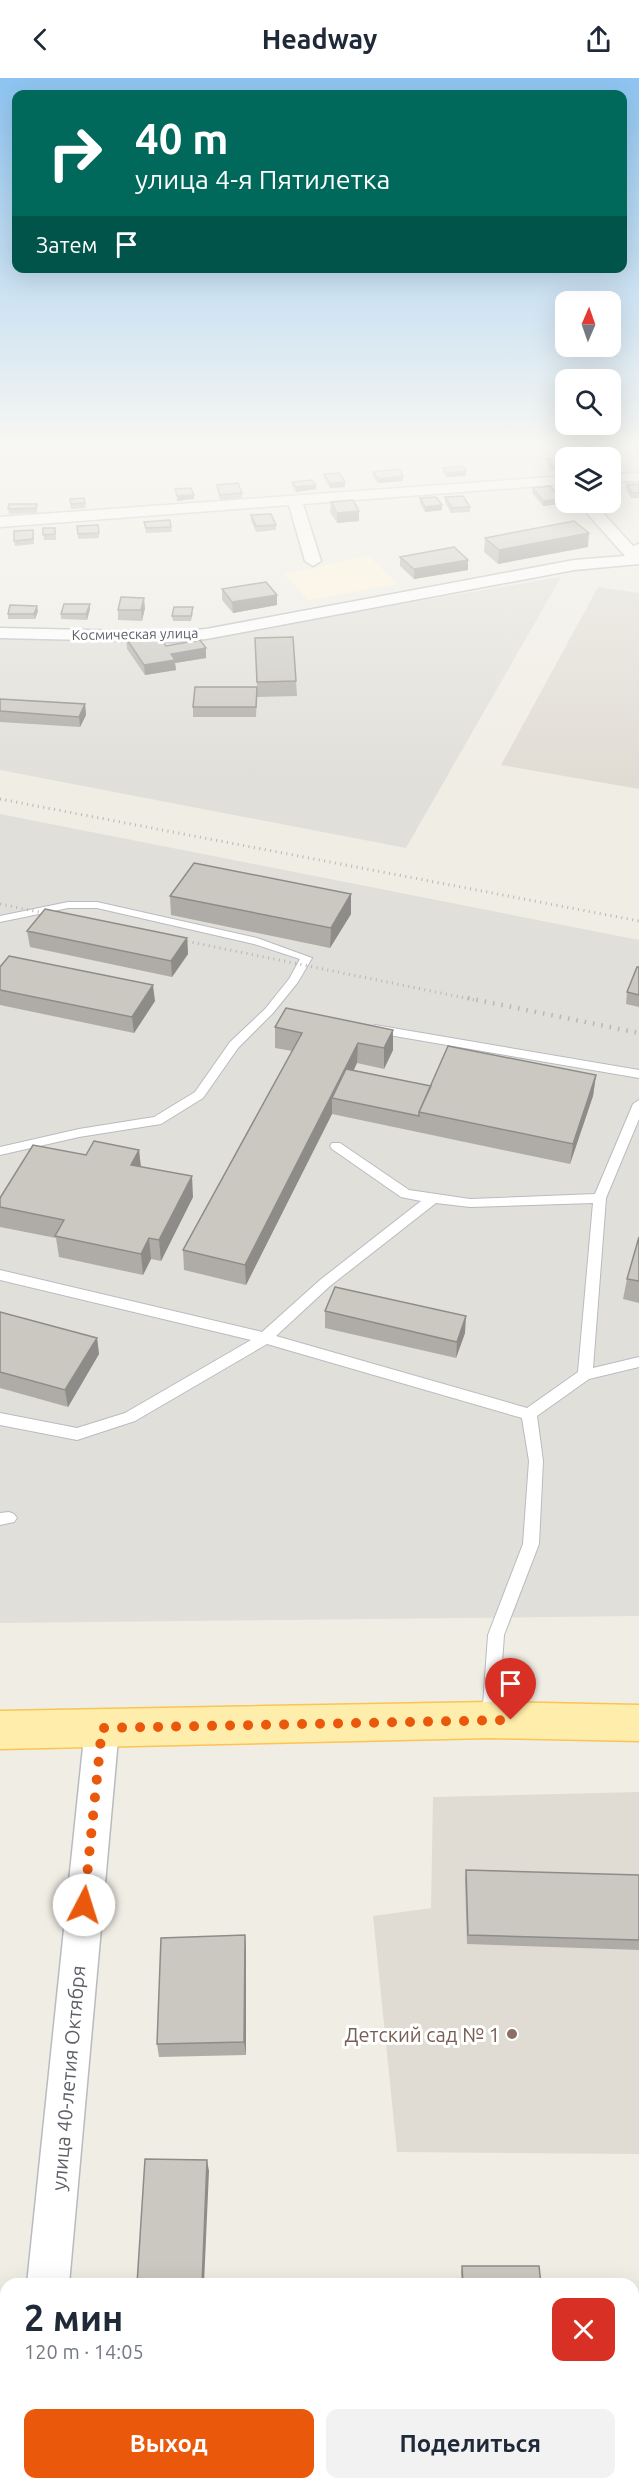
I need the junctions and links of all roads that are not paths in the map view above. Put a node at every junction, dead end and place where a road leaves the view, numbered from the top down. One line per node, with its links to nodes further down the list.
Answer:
1 (608, 560): 2 (street, Космическая улица)
2 (0, 633)
3 (0, 919): 8 (lane)
4 (361, 1027): 5 (lane)
5 (639, 1074)
6 (639, 1104): 10 (lane)
7 (336, 1146): 9 (lane)
8 (0, 1151)
9 (433, 1198): 10 (lane); 12 (lane)
10 (600, 1198): 14 (lane)
11 (0, 1275): 12 (lane)
12 (265, 1338): 15 (lane); 16 (lane)
13 (639, 1362): 14 (lane)
14 (585, 1375): 15 (lane)
15 (529, 1414): 17 (lane)
16 (0, 1419)
17 (490, 1720): 18 (main road); 19 (main road)
18 (639, 1723)
19 (102, 1728): 20 (main road); 21 (street, улица 40-летия Октября)
20 (0, 1730)
21 (49, 2278)

